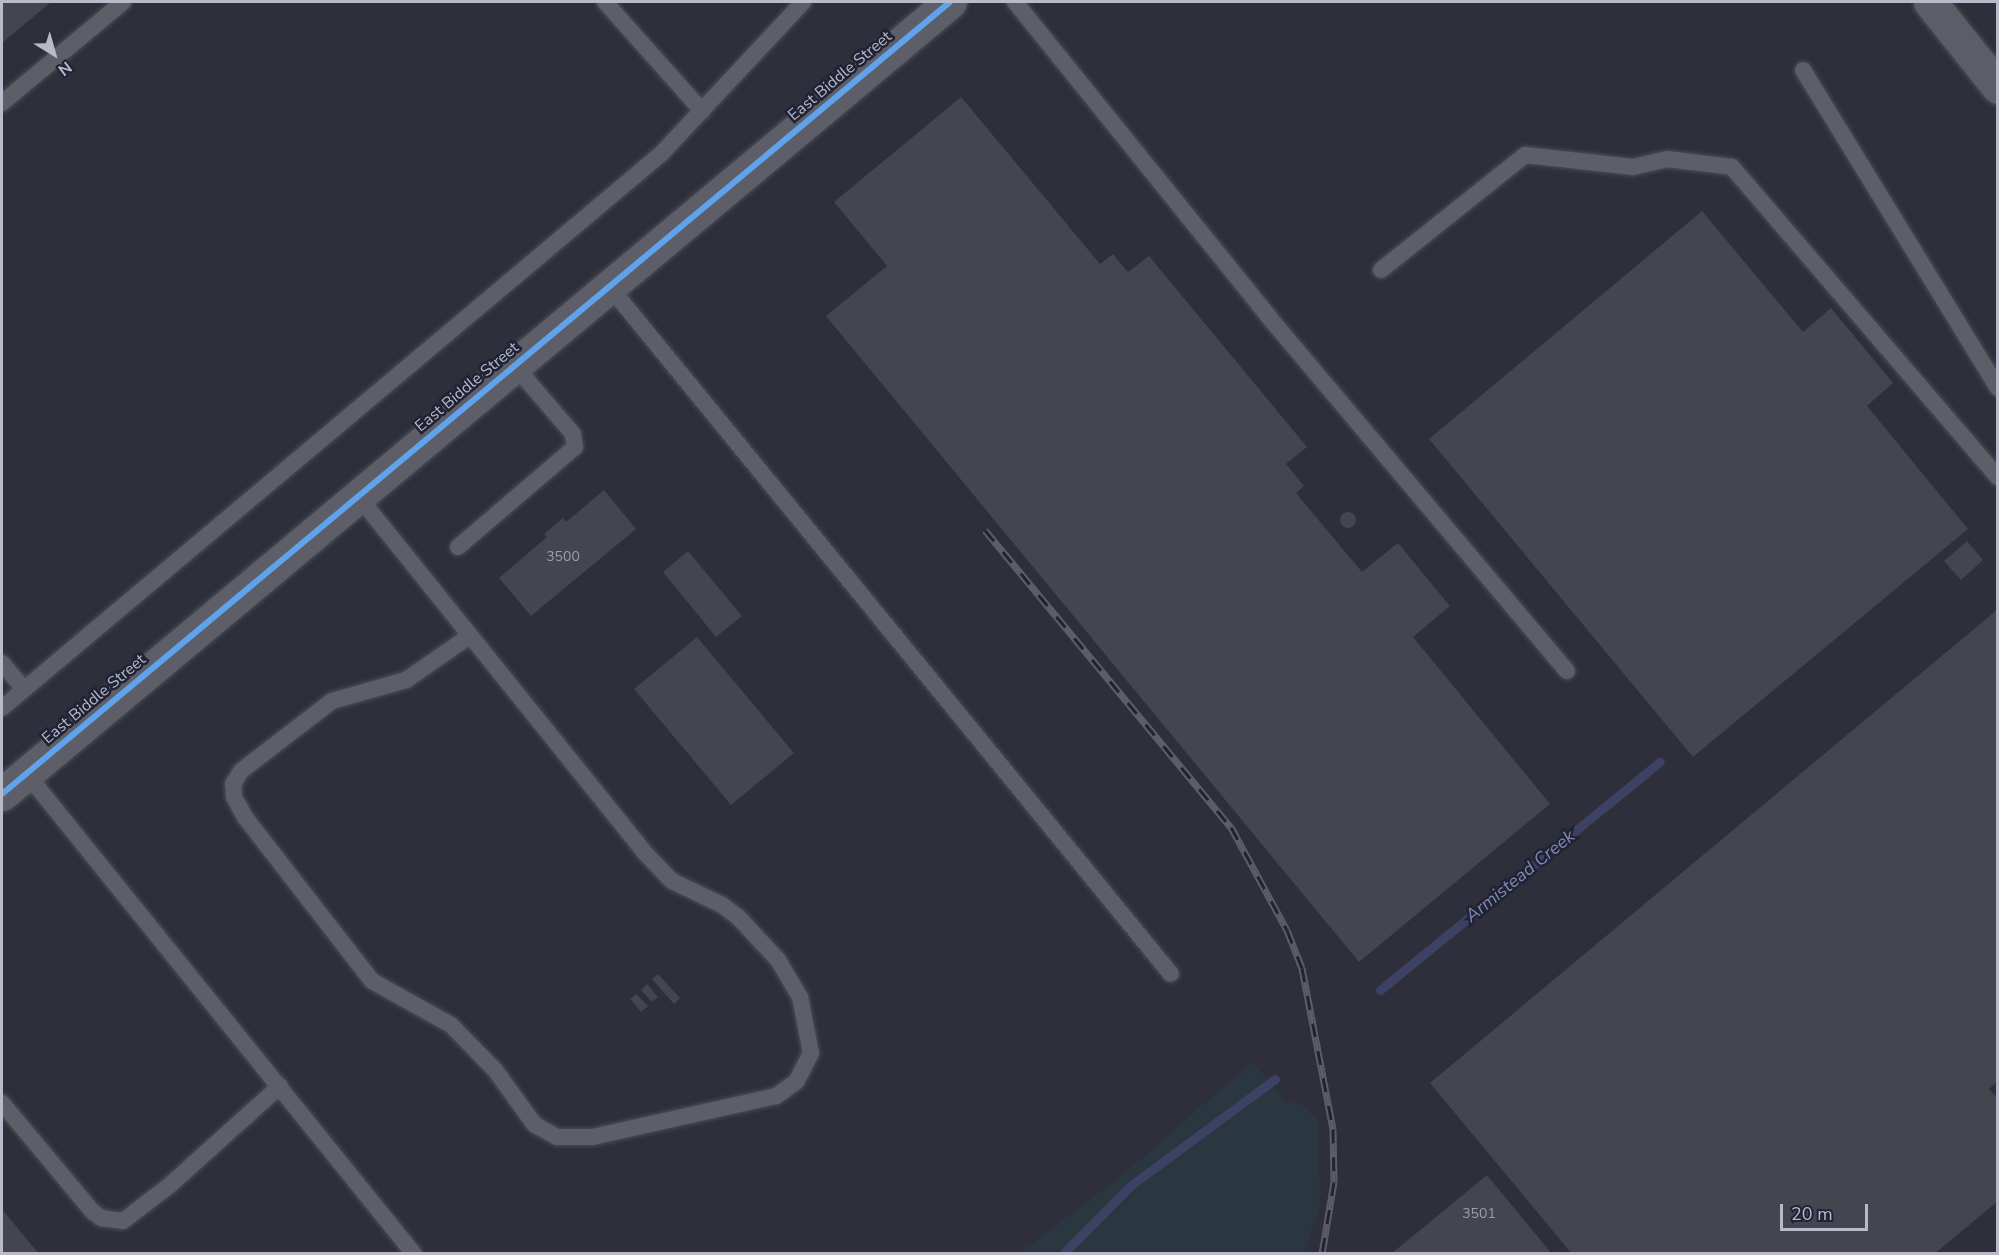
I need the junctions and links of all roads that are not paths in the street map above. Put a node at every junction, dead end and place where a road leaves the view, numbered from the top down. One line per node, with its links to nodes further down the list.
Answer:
1 (123, 2): 9 (lane)
2 (605, 2): 10 (lane)
3 (803, 2): 10 (lane)
4 (950, 2): 12 (street, East Biddle Street)
5 (1015, 2): 20 (lane)
6 (1930, 2): 8 (main road)
7 (1803, 70): 14 (lane)
8 (1998, 87)
9 (2, 104)
10 (702, 111): 21 (lane)
11 (1381, 270): 15 (lane)
12 (609, 286): 13 (street, East Biddle Street); 24 (lane)
13 (514, 365): 16 (street, East Biddle Street); 17 (lane)
14 (1998, 388)
15 (1998, 477)
16 (358, 496): 18 (lane); 23 (street, East Biddle Street)
17 (458, 547)
18 (468, 637): 18 (lane)
19 (2, 663): 21 (lane)
20 (1567, 670)
21 (24, 689): 22 (lane)
22 (2, 708)
23 (14, 783): 25 (lane)
24 (1171, 974)
25 (280, 1086): 26 (lane); 27 (lane)
26 (2, 1103)
27 (414, 1254)

